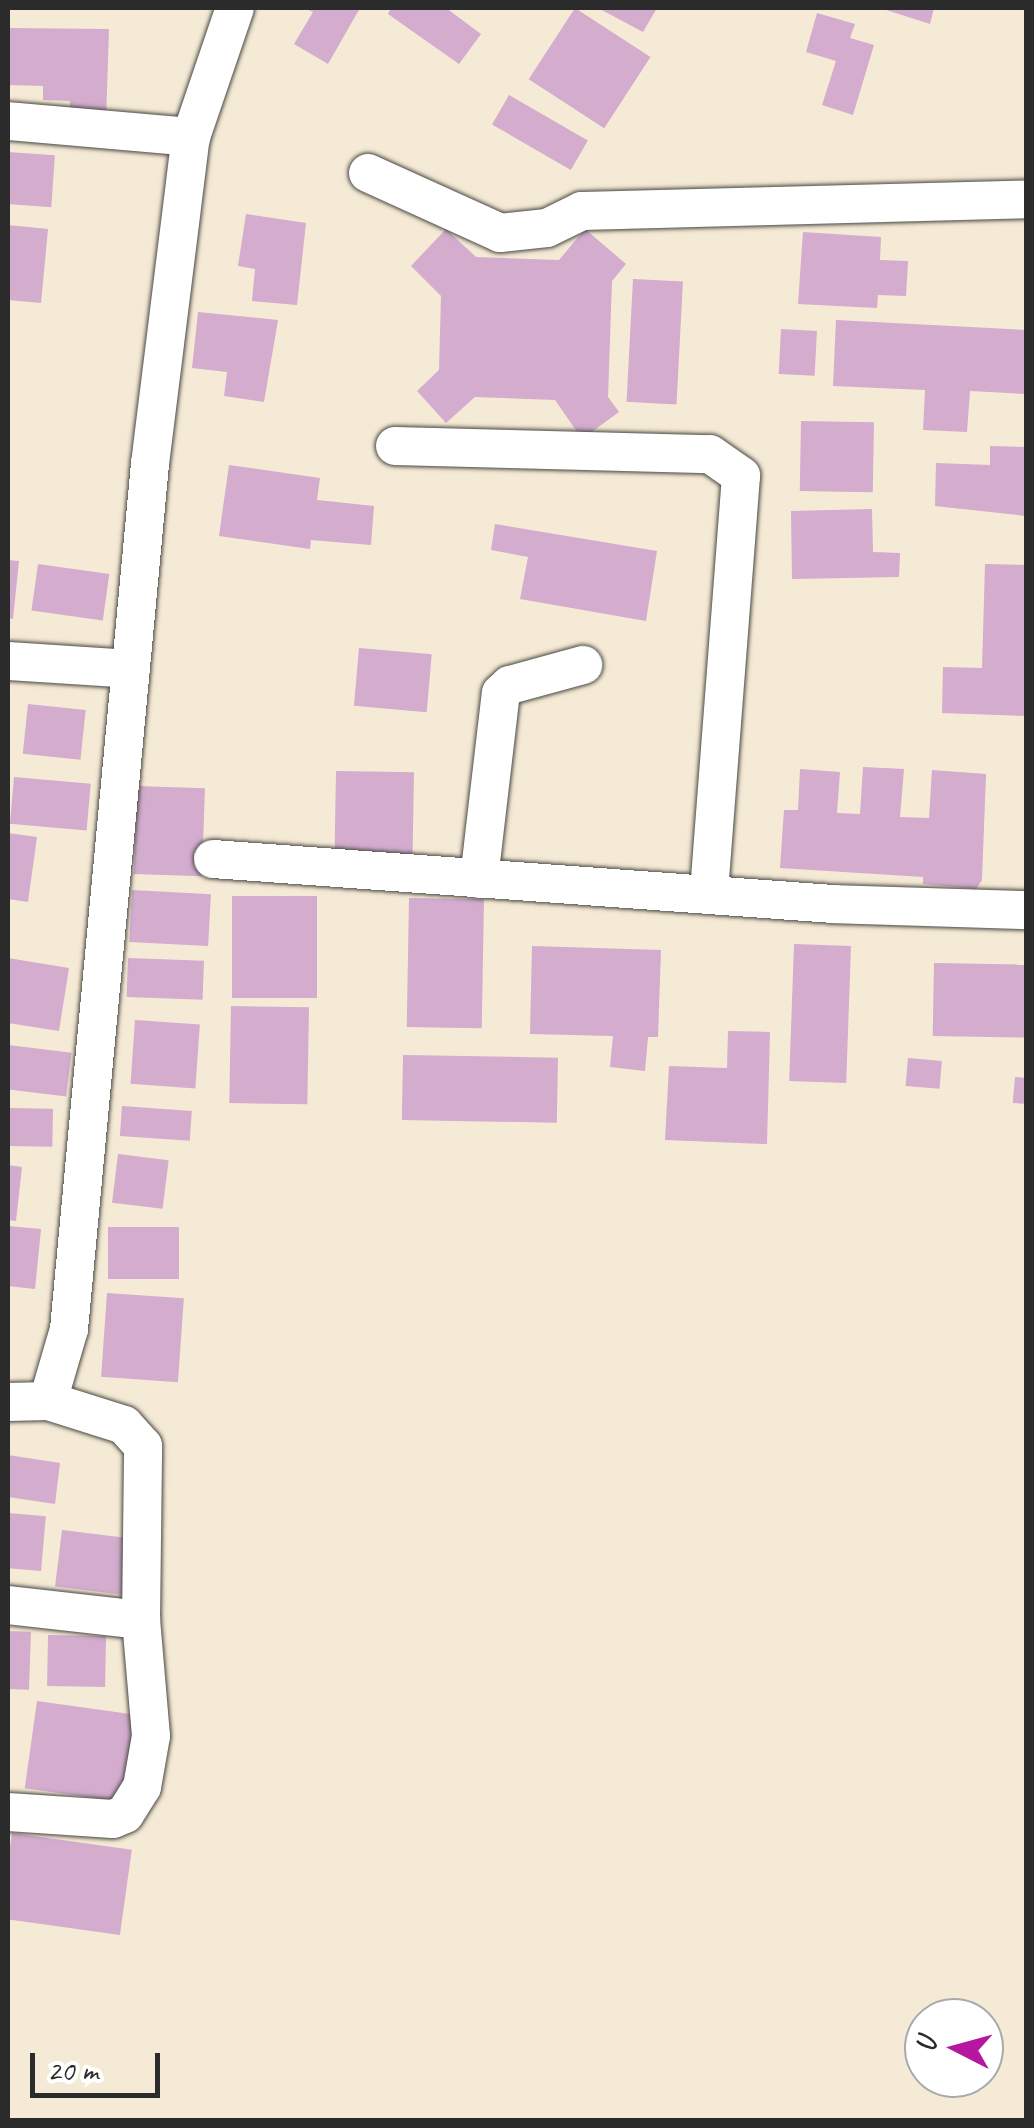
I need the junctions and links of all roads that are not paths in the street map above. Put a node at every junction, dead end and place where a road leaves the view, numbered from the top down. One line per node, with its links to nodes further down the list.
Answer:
1 (234, 8): 3 (street)
2 (8, 121): 3 (street)
3 (191, 137): 9 (street)
4 (368, 173): 5 (street)
5 (1026, 200)
6 (395, 446): 12 (street)
7 (8, 660): 9 (street)
8 (584, 665): 11 (street)
9 (132, 669): 14 (street)
10 (214, 859): 11 (street)
11 (479, 880): 12 (street)
12 (709, 895): 13 (street)
13 (1026, 910)
14 (48, 1401): 15 (street); 17 (street)
15 (8, 1402)
16 (8, 1605): 17 (street)
17 (142, 1620): 18 (street)
18 (8, 1812)

